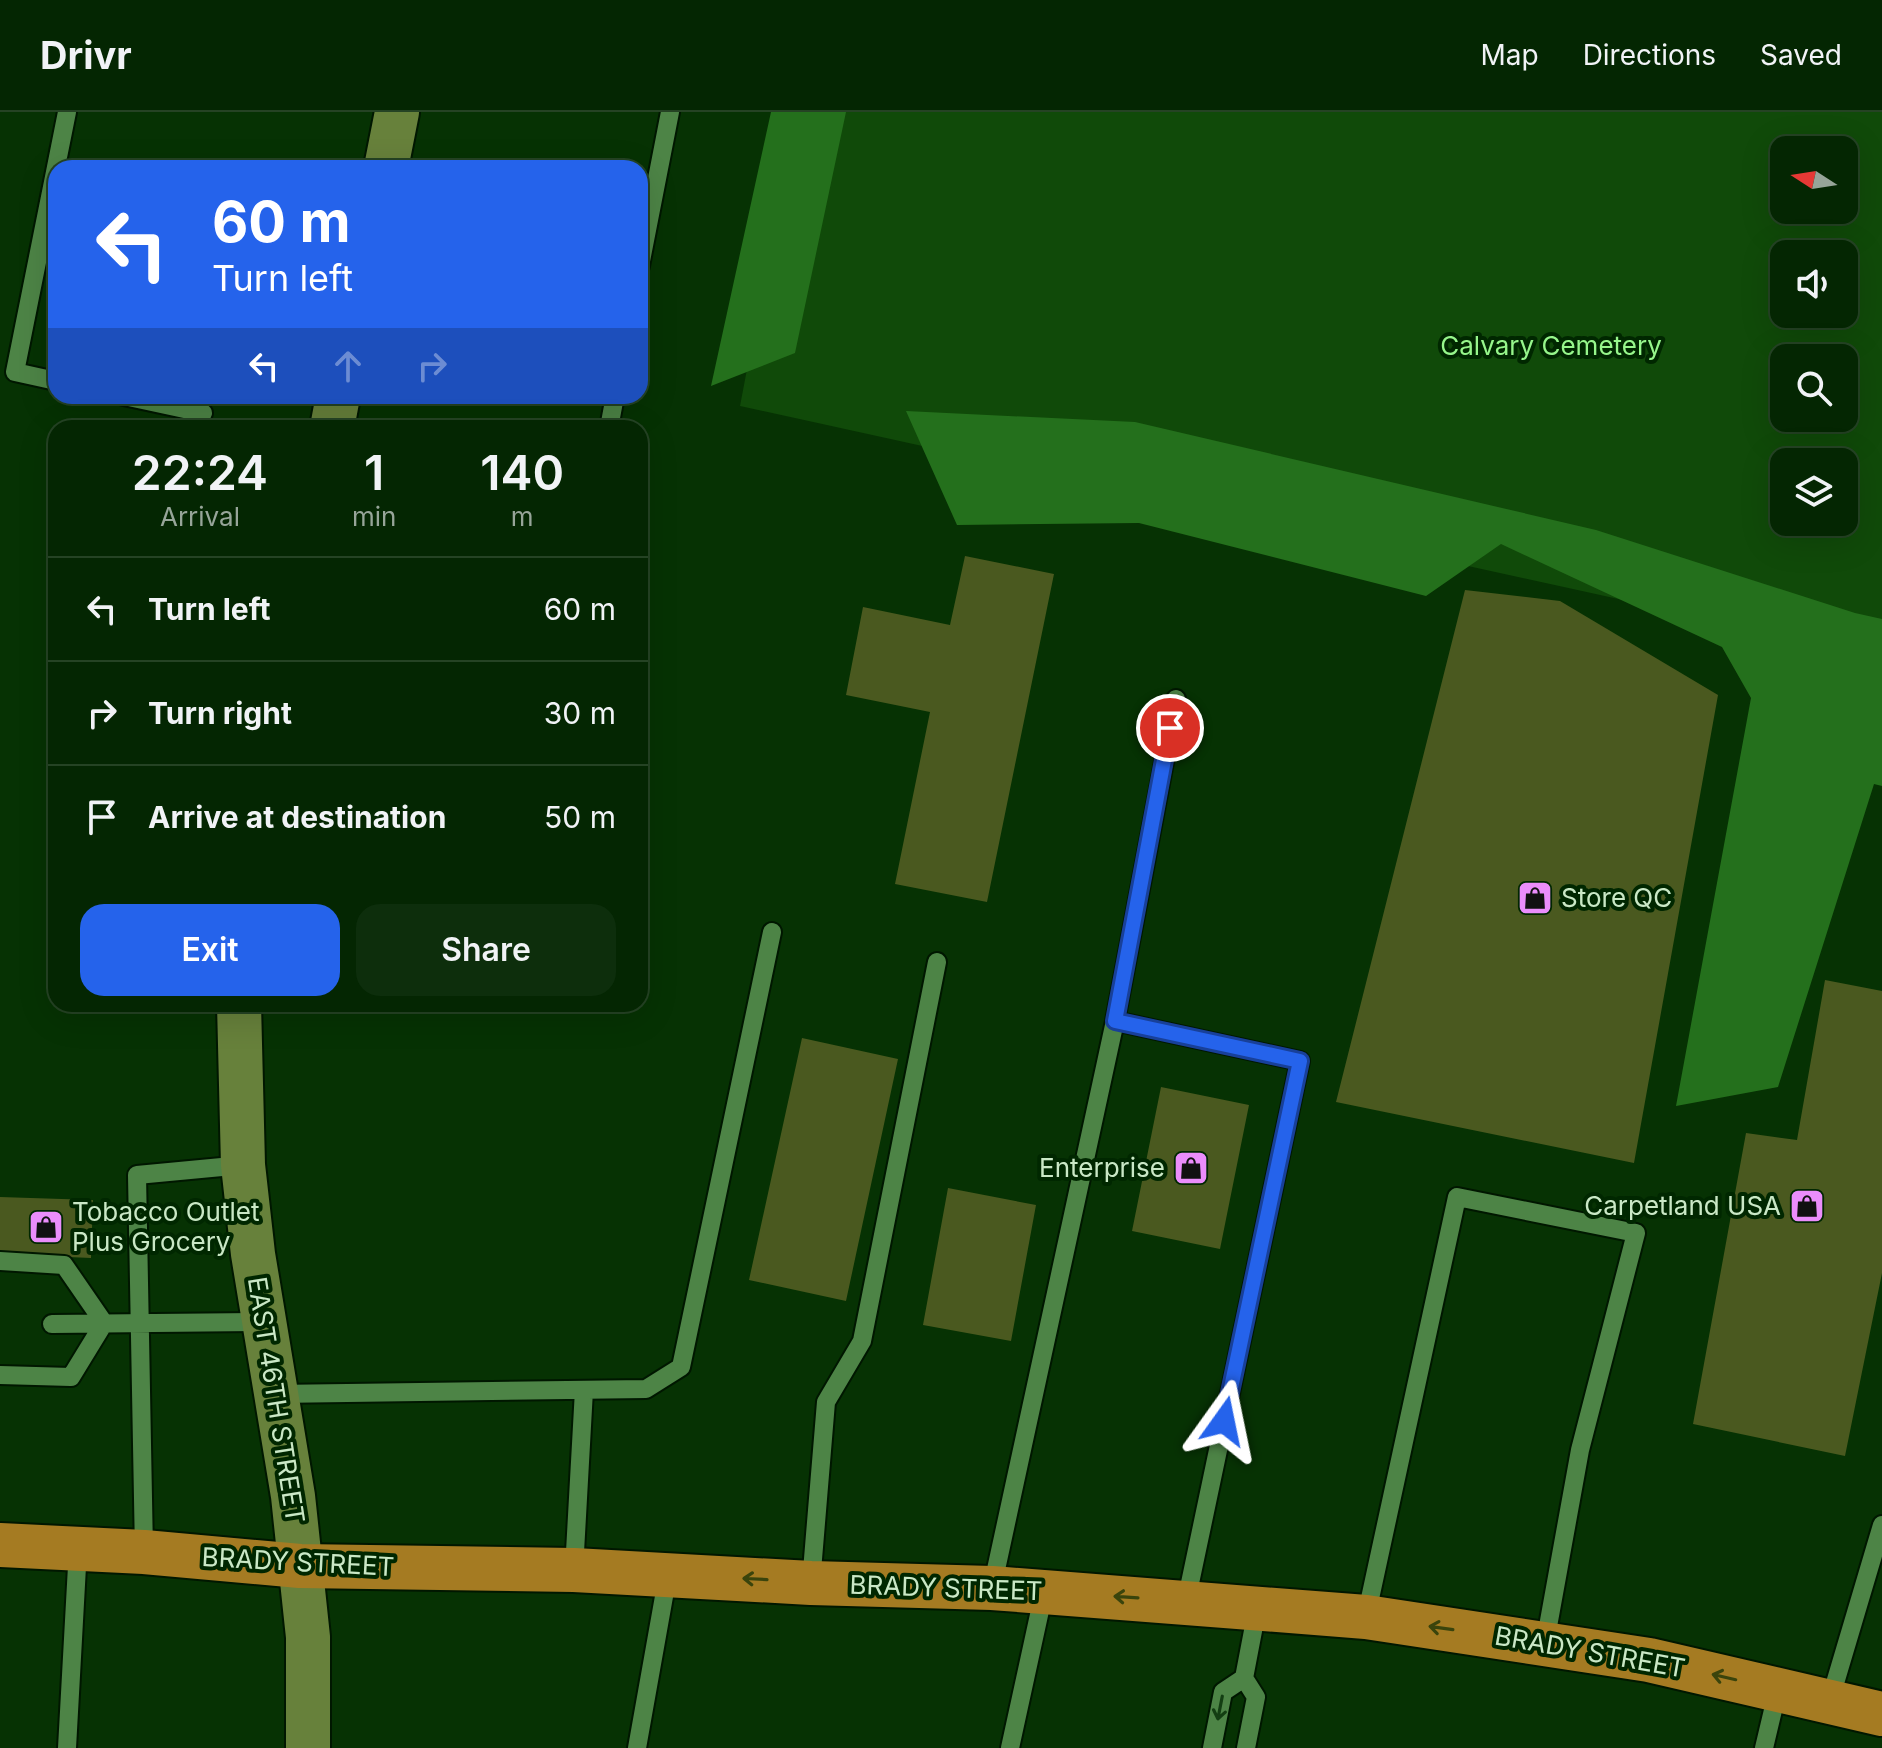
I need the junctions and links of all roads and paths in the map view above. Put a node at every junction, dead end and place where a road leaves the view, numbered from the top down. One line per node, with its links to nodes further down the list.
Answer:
1 (67, 112): 4 (lane)
2 (397, 112): 5 (street)
3 (670, 112): 7 (lane)
4 (56, 160)
5 (388, 160)
6 (48, 194): 8 (lane)
7 (648, 225)
8 (7, 370): 9 (lane)
9 (48, 379)
10 (161, 404): 11 (lane)
11 (203, 413)
12 (1176, 699): 16 (lane)
13 (772, 932): 24 (lane)
14 (937, 962): 33 (lane)
15 (239, 1012): 17 (street, EAST 46TH STREET)
16 (1115, 1021): 34 (lane); 36 (lane)
17 (243, 1165): 19 (street, EAST 46TH STREET); 22 (lane)
18 (0, 1261): 20 (lane)
19 (264, 1322): 22 (lane); 25 (street, EAST 46TH STREET)
20 (104, 1323): 21 (lane); 22 (lane); 23 (lane)
21 (52, 1324)
22 (140, 1324): 29 (lane)
23 (0, 1375)
24 (584, 1390): 25 (lane); 31 (lane)
25 (275, 1394): 30 (street, EAST 46TH STREET)
26 (1882, 1525): 42 (lane)
27 (0, 1545): 28 (highway, BRADY STREET)
28 (78, 1548): 29 (highway, BRADY STREET); 44 (lane)
29 (144, 1552): 30 (highway, BRADY STREET)
30 (300, 1566): 31 (highway, BRADY STREET); 45 (street, EAST 46TH STREET)
31 (574, 1570): 32 (highway, BRADY STREET)
32 (668, 1574): 33 (highway, BRADY STREET, one-way to 32); 46 (lane)
33 (811, 1583): 34 (highway, BRADY STREET)
34 (992, 1588): 35 (highway, BRADY STREET)
35 (1044, 1592): 36 (highway, BRADY STREET, one-way to 35); 47 (lane)
36 (1186, 1602): 37 (highway, BRADY STREET)
37 (1257, 1610): 38 (highway, BRADY STREET); 40 (lane)
38 (1366, 1617): 39 (highway, BRADY STREET, one-way to 38); 39 (lane)
39 (1545, 1643): 41 (highway, BRADY STREET, one-way to 39)
40 (1244, 1678): 48 (lane, one-way to 48); 49 (lane)
41 (1778, 1689): 42 (highway, BRADY STREET); 50 (lane)
42 (1830, 1700): 43 (highway, BRADY STREET)
43 (1882, 1714)
44 (67, 1748)
45 (308, 1748)
46 (637, 1748)
47 (1010, 1748)
48 (1212, 1748)
49 (1246, 1748)
50 (1764, 1748)

